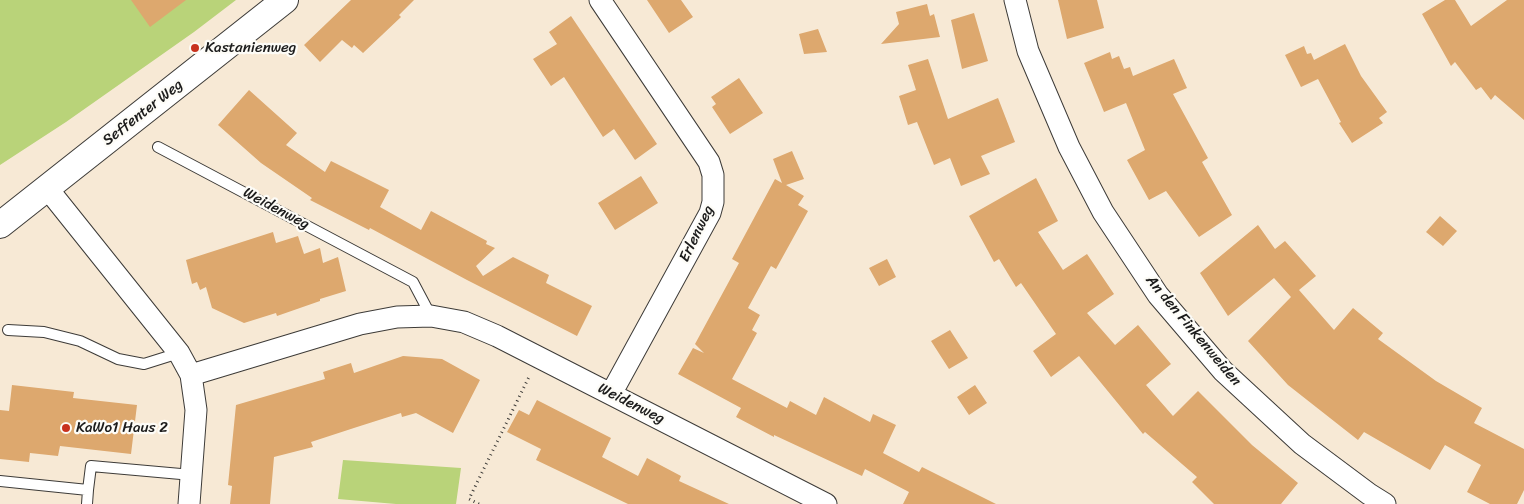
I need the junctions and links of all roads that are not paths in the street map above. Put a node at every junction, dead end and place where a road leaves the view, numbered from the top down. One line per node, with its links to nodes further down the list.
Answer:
1 (285, 0): 5 (street, Seffenter Weg)
2 (600, 0): 11 (street, Erlenweg)
3 (1015, 0): 18 (street, An den Finkenweiden)
4 (158, 147): 7 (lane, Weidenweg)
5 (46, 188): 6 (street, Seffenter Weg); 9 (street)
6 (0, 225)
7 (431, 316): 10 (street, Weidenweg); 11 (street, Weidenweg)
8 (8, 330): 9 (lane)
9 (179, 353): 10 (street)
10 (191, 375): 12 (street)
11 (611, 394): 17 (street, Weidenweg)
12 (192, 475): 14 (lane); 16 (street)
13 (0, 481): 14 (lane)
14 (88, 490): 15 (lane)
15 (87, 504)
16 (189, 504)
17 (826, 504)
18 (1385, 504)

